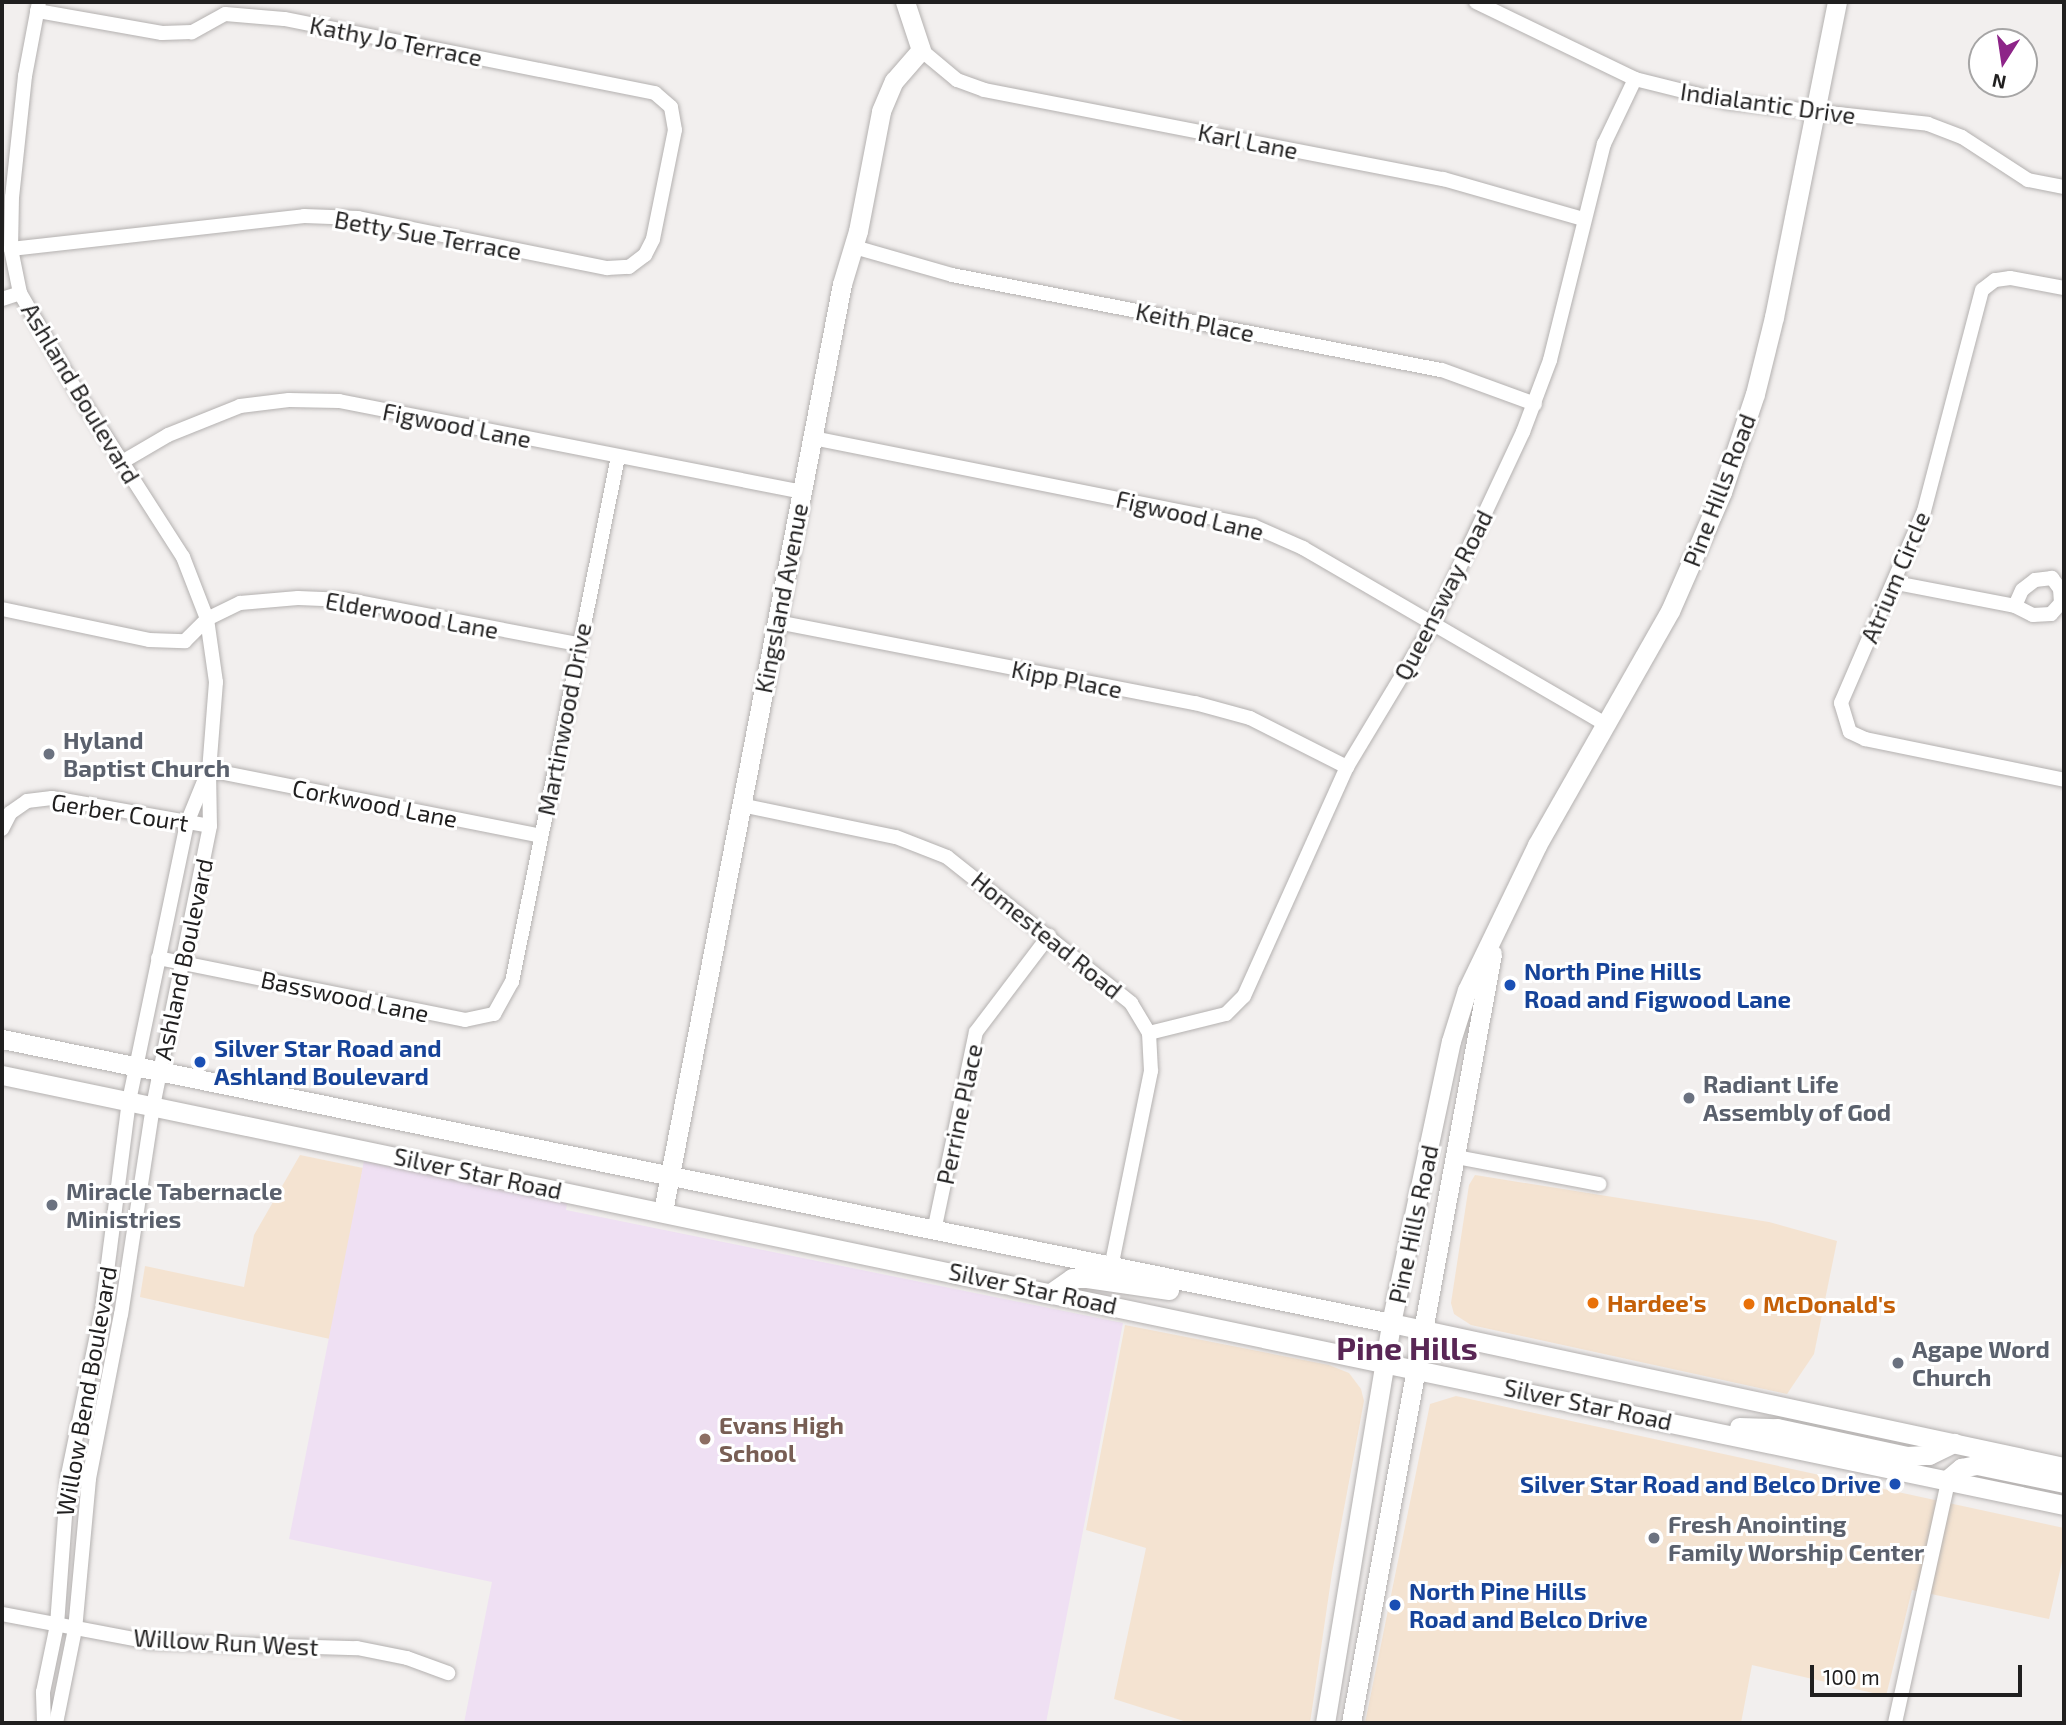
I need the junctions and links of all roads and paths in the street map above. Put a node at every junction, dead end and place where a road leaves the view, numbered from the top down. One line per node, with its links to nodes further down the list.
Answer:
1 (905, 2): 6 (main road)
2 (1476, 2): 7 (street, Indialantic Drive)
3 (1837, 2): 8 (main road, Pine Hills Road)
4 (38, 7): 5 (street, Kathy Jo Terrace); 13 (street, Ashland Boulevard)
5 (224, 8): 10 (street, Kathy Jo Terrace)
6 (921, 50): 11 (street, Karl Lane); 12 (main road, Kingsland Avenue)
7 (1635, 79): 8 (street, Indialantic Drive); 11 (street, Queensway Road)
8 (1815, 112): 9 (street, Indialantic Drive); 29 (main road, Pine Hills Road)
9 (2064, 187)
10 (664, 188): 13 (street, Betty Sue Terrace)
11 (1583, 219): 17 (street, Queensway Road)
12 (853, 247): 17 (street, Keith Place); 18 (main road, Kingsland Avenue)
13 (11, 249): 15 (street, Ashland Boulevard)
14 (2064, 288): 22 (street, Atrium Circle)
15 (20, 293): 16 (street); 20 (street, Ashland Boulevard)
16 (2, 299)
17 (1535, 404): 27 (street, Queensway Road)
18 (813, 438): 21 (main road, Kingsland Avenue); 27 (street, Figwood Lane)
19 (618, 457): 20 (street, Figwood Lane); 21 (street, Figwood Lane); 28 (street, Martinwood Drive)
20 (122, 462): 25 (street, Ashland Boulevard)
21 (802, 492): 26 (main road, Kingsland Avenue)
22 (1896, 583): 23 (street); 32 (street, Atrium Circle)
23 (2015, 606)
24 (2, 610): 25 (street, Elderwood Lane)
25 (207, 619): 28 (street, Elderwood Lane); 31 (street, Ashland Boulevard)
26 (777, 622): 30 (street, Kipp Place); 33 (main road, Kingsland Avenue)
27 (1433, 624): 29 (street, Figwood Lane); 30 (street, Queensway Road)
28 (578, 644): 37 (street, Martinwood Drive)
29 (1606, 724): 39 (main road, Pine Hills Road)
30 (1347, 767): 43 (street, Queensway Road)
31 (209, 770): 34 (street, Ashland Boulevard); 35 (street, Ashland Boulevard); 37 (street, Corkwood Lane)
32 (2064, 780)
33 (741, 805): 38 (street, Homestead Road); 51 (main road, Kingsland Avenue)
34 (187, 822): 35 (street, Gerber Court); 36 (street, Gerber Court); 40 (street, Ashland Boulevard)
35 (210, 826): 41 (street, Ashland Boulevard)
36 (2, 829)
37 (541, 836): 42 (street, Martinwood Drive)
38 (1049, 936): 43 (street, Homestead Road); 54 (street, Perrine Place)
39 (1494, 940): 50 (main road, Pine Hills Road); 58 (main road, Pine Hills Road)
40 (158, 958): 41 (street, Basswood Lane); 45 (street, Ashland Boulevard)
41 (183, 962): 42 (street, Basswood Lane); 46 (street, Ashland Boulevard)
42 (512, 982)
43 (1149, 1032): 55 (street)
44 (2, 1039): 45 (main road, Silver Star Road)
45 (135, 1066): 46 (main road, Silver Star Road); 48 (street, Ashland Boulevard)
46 (160, 1071): 49 (street, Ashland Boulevard); 51 (main road, Silver Star Road)
47 (2, 1075): 48 (main road, Silver Star Road)
48 (128, 1101): 49 (main road, Silver Star Road); 69 (street, Willow Bend Boulevard)
49 (152, 1106): 53 (main road, Silver Star Road); 70 (street, Willow Bend Boulevard)
50 (1456, 1157): 52 (street); 59 (main road, Pine Hills Road)
51 (669, 1175): 53 (main road, Kingsland Avenue); 54 (main road, Silver Star Road)
52 (1599, 1184)
53 (663, 1211): 56 (main road, Silver Star Road)
54 (934, 1231): 55 (main road, Silver Star Road)
55 (1111, 1267): 57 (main road, Silver Star Road)
56 (1052, 1292): 57 (main road); 60 (main road, Silver Star Road)
57 (1285, 1302): 58 (main road, Silver Star Road)
58 (1391, 1324): 59 (main road, Silver Star Road); 60 (main road, Pine Hills Road)
59 (1424, 1330): 61 (main road, Pine Hills Road); 63 (main road, Silver Star Road)
60 (1385, 1361): 61 (main road, Silver Star Road); 74 (main road, Pine Hills Road)
61 (1417, 1368): 62 (main road, Silver Star Road); 75 (main road, Pine Hills Road)
62 (1692, 1426): 63 (main road); 65 (main road, Silver Star Road)
63 (1954, 1443): 64 (main road, Silver Star Road)
64 (2064, 1467)
65 (1949, 1478): 66 (main road); 67 (main road, Silver Star Road); 76 (street)
66 (2064, 1483)
67 (2064, 1505)
68 (2, 1614): 69 (street, Willow Run West)
69 (57, 1625): 70 (street, Willow Run West); 72 (street, Willow Bend Boulevard)
70 (75, 1629): 71 (street, Willow Run West); 73 (street, Willow Bend Boulevard)
71 (448, 1674)
72 (44, 1723)
73 (56, 1723)
74 (1325, 1723)
75 (1351, 1723)
76 (1895, 1723)

